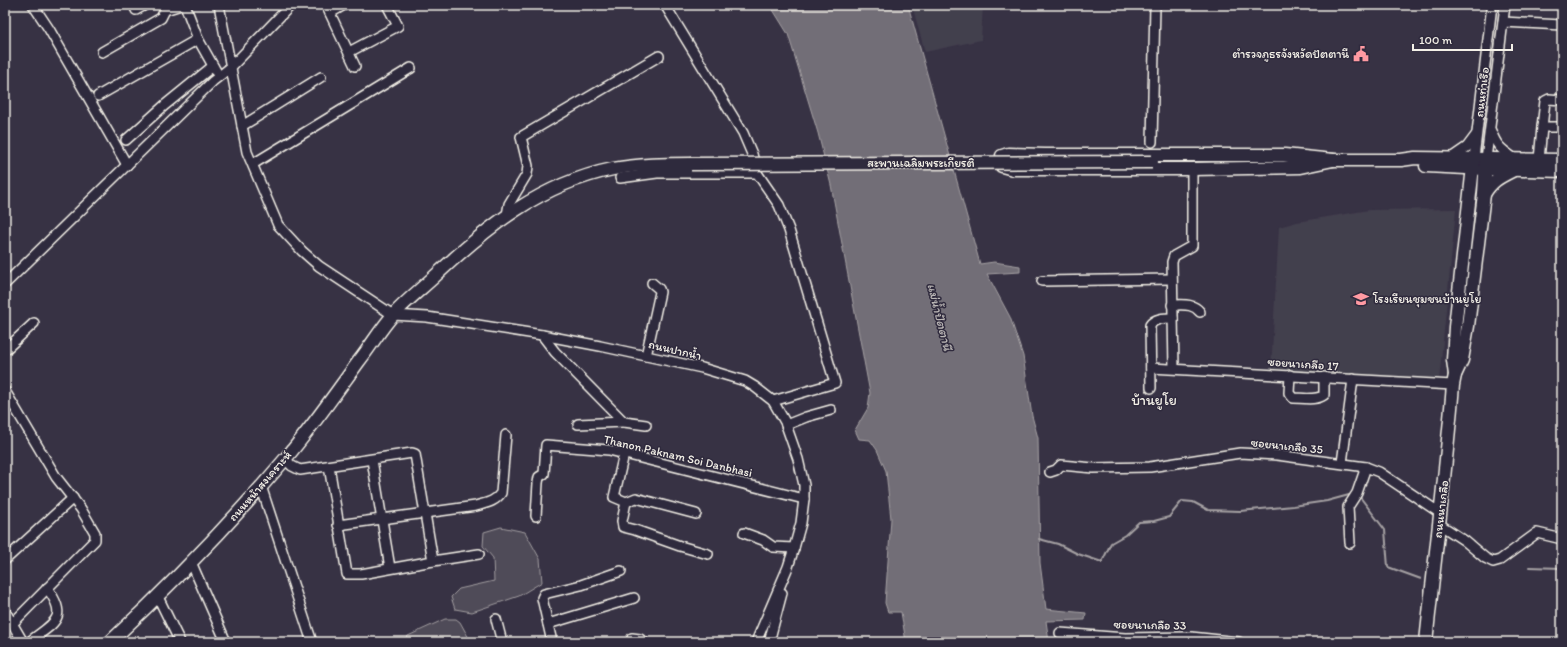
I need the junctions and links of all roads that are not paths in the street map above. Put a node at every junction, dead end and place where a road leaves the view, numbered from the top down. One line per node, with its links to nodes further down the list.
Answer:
1 (33, 5): 44 (street)
2 (134, 5): 3 (street)
3 (145, 5)
4 (181, 5): 14 (street)
5 (185, 5): 18 (street)
6 (218, 5): 24 (street)
7 (291, 5): 24 (street)
8 (344, 5): 15 (street)
9 (387, 5): 20 (street)
10 (664, 5): 48 (street)
11 (1155, 5): 36 (street)
12 (1492, 5): 34 (street, ถนนท่าเรือ)
13 (1504, 5): 16 (street, ถนนท่าเรือ)
14 (163, 7): 19 (street)
15 (328, 9): 20 (street)
16 (1503, 22): 17 (street); 33 (street, ถนนท่าเรือ)
17 (1562, 25)
18 (198, 38): 22 (street); 28 (street)
19 (102, 52)
20 (349, 52): 23 (street)
21 (659, 56): 52 (street)
22 (213, 66): 26 (street); 35 (street)
23 (355, 66)
24 (231, 67): 26 (street); 30 (street)
25 (411, 68): 41 (street)
26 (219, 76): 44 (street)
27 (321, 77): 30 (street)
28 (98, 96)
29 (1562, 100): 31 (street)
30 (242, 126): 41 (street)
31 (1542, 127): 32 (street); 38 (street)
32 (1562, 127)
33 (1490, 130): 43 (street, ถนนท่าเรือ); 45 (street)
34 (1477, 132): 40 (street); 42 (street, ถนนท่าเรือ)
35 (126, 140)
36 (1152, 142)
37 (1333, 160): 40 (main road); 46 (main road); 46 (main road); 52 (main road, สะพานเฉลิมพระเกียรติ, bridge)
38 (1539, 160): 39 (main road); 45 (main road)
39 (1562, 160)
40 (1452, 163): 42 (main road); 51 (main road)
41 (253, 164): 59 (street)
42 (1473, 164): 43 (main road); 51 (main road, ถนนนาเกลือ)
43 (1486, 164): 45 (main road); 50 (main road, ถนนนาเกลือ)
44 (127, 165): 56 (street)
45 (1515, 165): 47 (main road); 50 (main road)
46 (1192, 169): 53 (street)
47 (1562, 171)
48 (757, 173): 49 (street); 73 (street)
49 (620, 178)
50 (1484, 194): 70 (main road, ถนนนาเกลือ)
51 (1469, 196): 70 (main road, ถนนนาเกลือ)
52 (507, 215): 59 (main road, ถนนหน้าสงเคราะห์)
53 (1171, 279): 54 (street); 57 (street)
54 (1042, 281)
55 (652, 283): 64 (street)
56 (5, 284)
57 (1172, 305): 58 (street); 60 (street)
58 (1200, 312)
59 (393, 315): 62 (street, ถนนปากน้ำ); 81 (main road, ถนนหน้าสงเคราะห์)
60 (1173, 318): 65 (street); 66 (street)
61 (34, 323): 63 (street)
62 (542, 335): 64 (street, ถนนปากน้ำ); 75 (street)
63 (5, 350)
64 (646, 356): 73 (street, ถนนปากน้ำ)
65 (1151, 368): 66 (street, ซอยนาเกลือ 17); 71 (street)
66 (1174, 368): 67 (street, ซอยนาเกลือ 17)
67 (1290, 375): 68 (street, ซอยนาเกลือ 17); 68 (street)
68 (1324, 377): 69 (street, ซอยนาเกลือ 17)
69 (1353, 379): 70 (street, ซอยนาเกลือ 17); 83 (street)
70 (1454, 380): 94 (main road, ถนนนาเกลือ)
71 (1151, 388)
72 (5, 391): 88 (street)
73 (774, 401): 78 (street, ถนนปากน้ำ)
74 (831, 410): 78 (street)
75 (624, 422): 76 (street); 77 (street)
76 (578, 424)
77 (646, 425)
78 (786, 425): 89 (street, ถนนปากน้ำ)
79 (506, 435): 91 (street)
80 (624, 454): 89 (street, Thanon Paknam Soi Danbhasi); 90 (street); 93 (street, Thanon Paknam Soi Danbhasi)
81 (284, 459): 84 (street); 87 (main road, ถนนหน้าสงเคราะห์)
82 (372, 460): 84 (street); 91 (street); 95 (street)
83 (1342, 463): 85 (street, ซอยนาเกลือ 35); 86 (street, ซอยนาเกลือ 35)
84 (329, 466): 96 (street)
85 (1366, 467): 94 (street, ซอยนาเกลือ 35); 99 (street)
86 (1050, 472)
87 (261, 486): 105 (main road, ถนนหน้าสงเคราะห์); 124 (street)
88 (73, 498): 103 (street); 109 (street)
89 (804, 499): 100 (street, ถนนปากน้ำ)
90 (626, 502): 92 (street); 102 (street)
91 (425, 512): 95 (street); 104 (street)
92 (696, 514)
93 (536, 516)
94 (1439, 518): 98 (street, ซอยนาเกลือ 35); 131 (main road, ถนนนาเกลือ)
95 (382, 519): 96 (street); 107 (street)
96 (338, 525): 107 (street)
97 (744, 533): 100 (street)
98 (1562, 539)
99 (1350, 543)
100 (794, 548): 106 (street, ถนนปากน้ำ)
101 (479, 554): 104 (street)
102 (708, 554)
103 (5, 560)
104 (433, 561): 107 (street)
105 (191, 562): 110 (main road, ถนนหน้าสงเคราะห์); 123 (street)
106 (788, 567): 128 (street, ถนนปากน้ำ); 129 (street, ถนนปากน้ำ)
107 (390, 568)
108 (621, 571): 115 (street)
109 (47, 588): 114 (street); 120 (street)
110 (158, 597): 117 (main road, ถนนหน้าสงเคราะห์); 122 (street)
111 (634, 598): 115 (street)
112 (5, 611): 114 (street)
113 (496, 619): 125 (street)
114 (12, 624): 119 (street)
115 (548, 624): 126 (street)
116 (1060, 634): 130 (street, ซอยนาเกลือ 33)
117 (122, 637): 121 (main road, ถนนหน้าสงเคราะห์)
118 (632, 638): 127 (street)
119 (23, 642)
120 (29, 642)
121 (110, 642)
122 (180, 642)
123 (226, 642)
124 (312, 642)
125 (502, 642)
126 (552, 642)
127 (644, 642)
128 (756, 642)
129 (769, 642)
130 (1239, 642)
131 (1426, 642)

